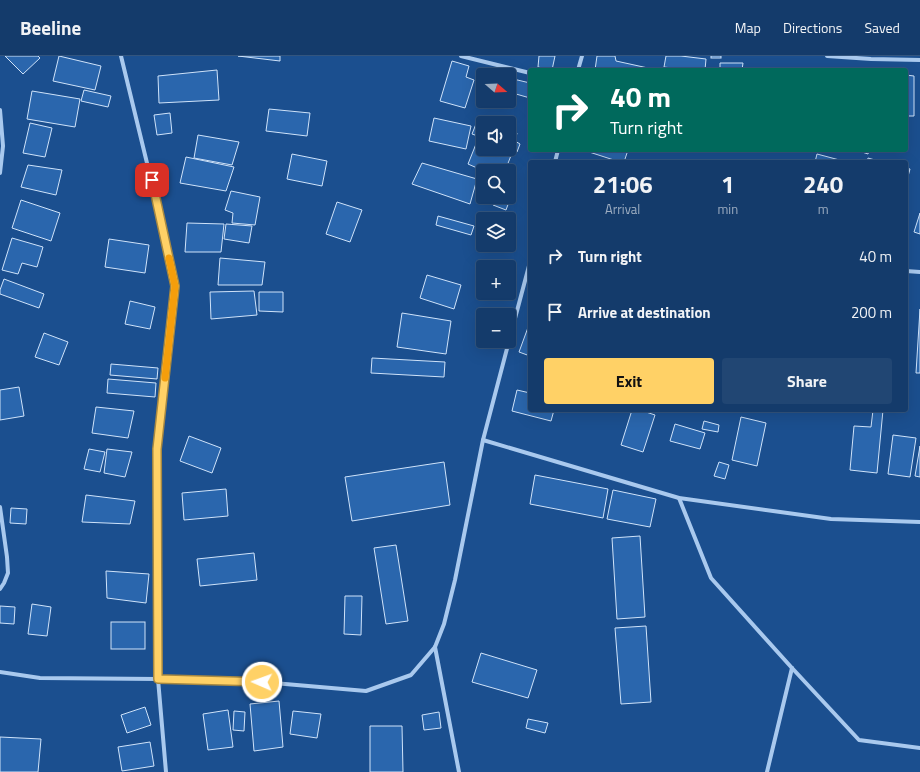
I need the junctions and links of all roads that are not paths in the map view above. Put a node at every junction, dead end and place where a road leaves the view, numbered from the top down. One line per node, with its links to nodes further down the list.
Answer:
1 (121, 56): 23 (street)
2 (461, 56): 7 (street)
3 (582, 56): 6 (street)
4 (827, 56): 5 (street)
5 (920, 60)
6 (579, 68)
7 (528, 73)
8 (0, 110): 9 (street)
9 (0, 173)
10 (528, 270): 13 (street)
11 (908, 271): 12 (street)
12 (920, 272)
13 (516, 315)
14 (507, 348): 15 (street)
15 (483, 440): 16 (street); 20 (street)
16 (679, 498): 18 (street); 21 (street)
17 (0, 507): 19 (street)
18 (920, 522)
19 (0, 590)
20 (435, 647): 23 (street); 26 (street)
21 (792, 668): 24 (street); 27 (street)
22 (0, 672): 23 (street)
23 (158, 679): 25 (street)
24 (920, 748)
25 (166, 772)
26 (459, 772)
27 (767, 772)

